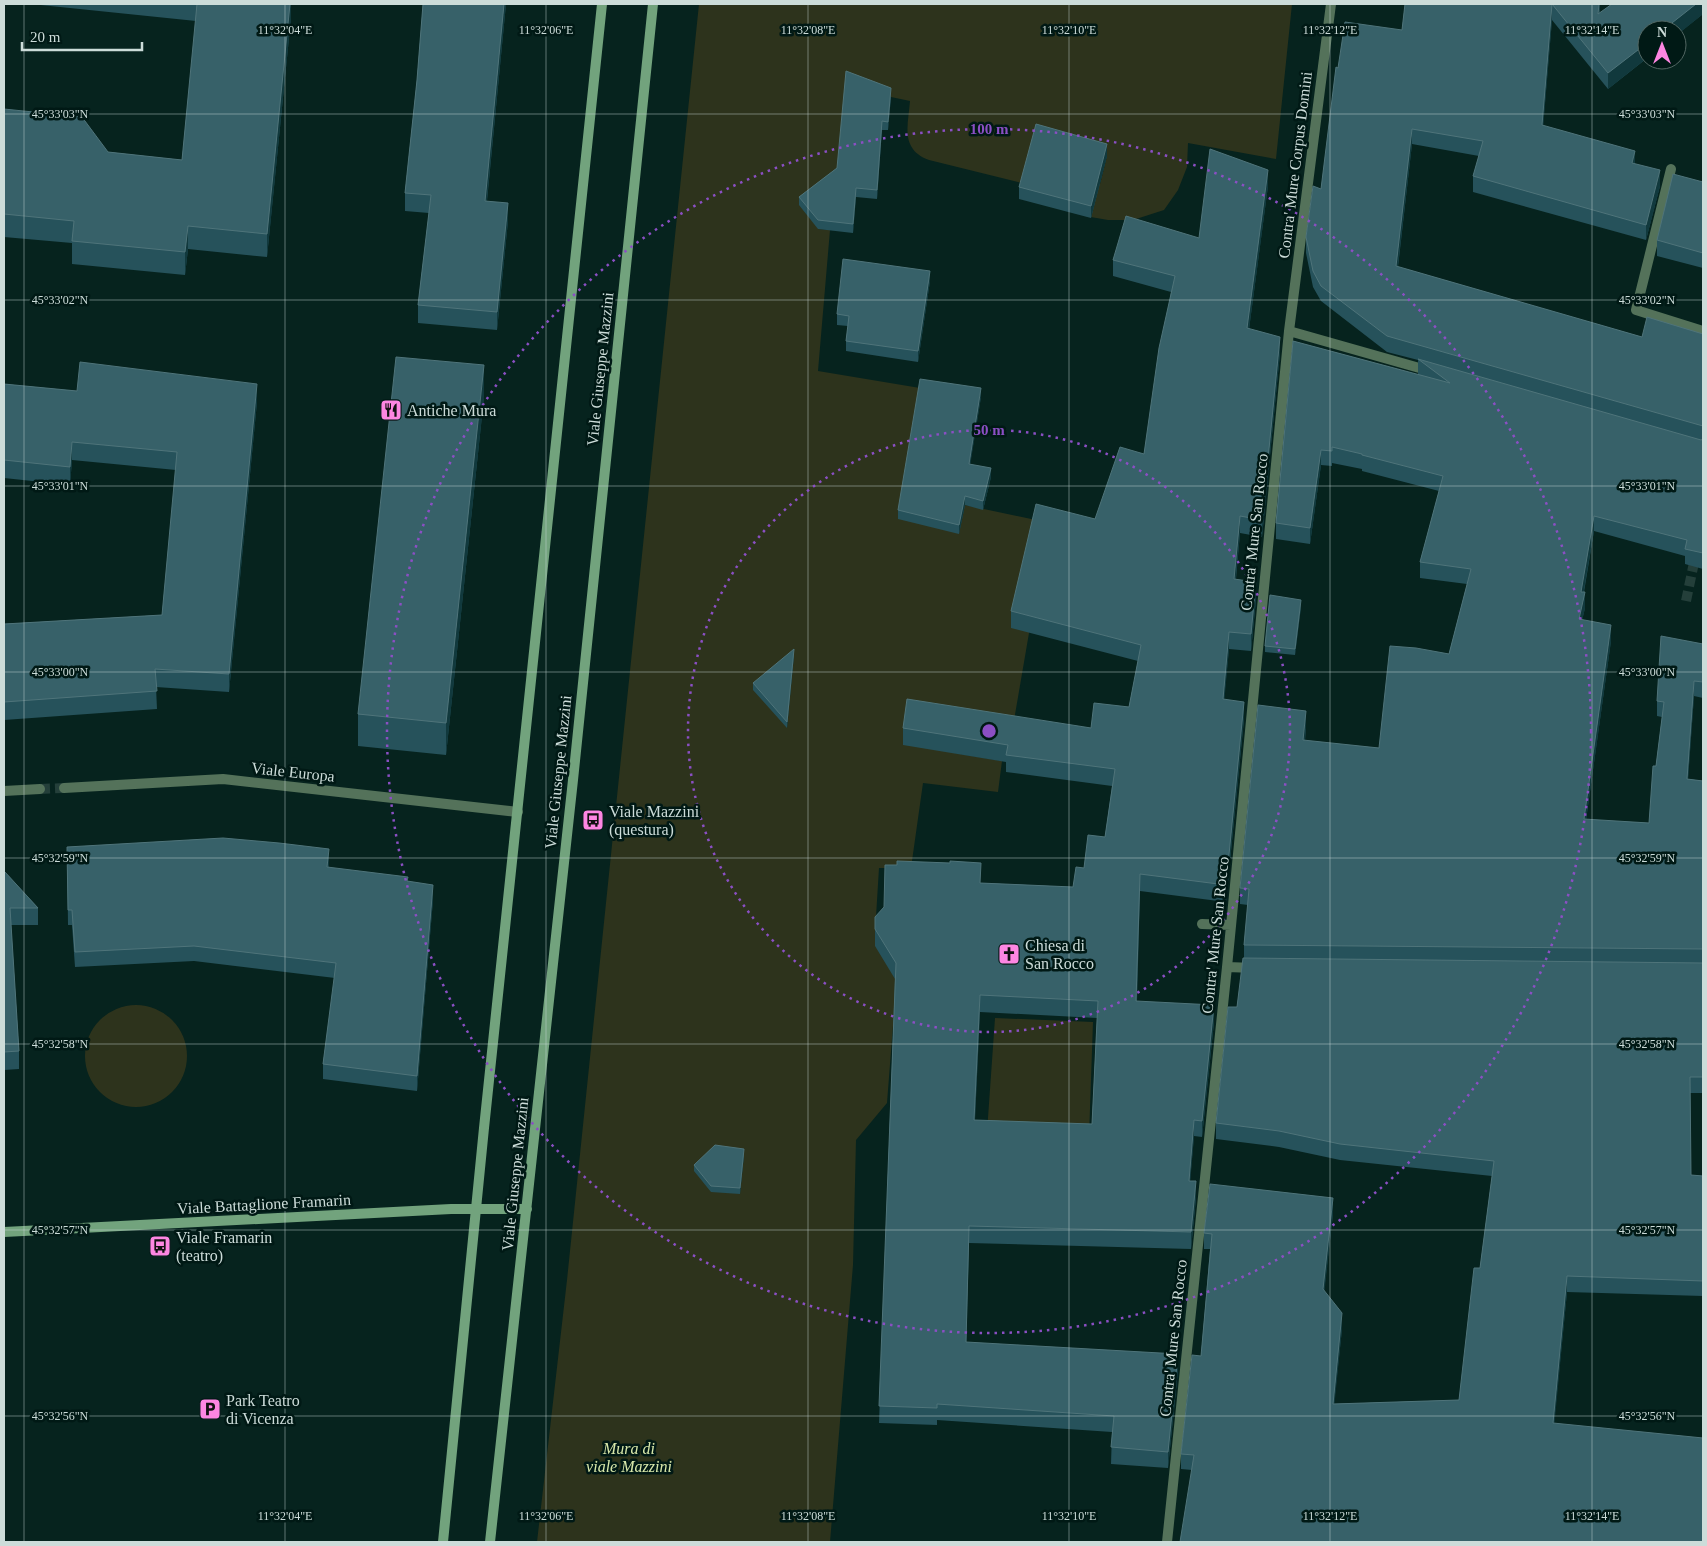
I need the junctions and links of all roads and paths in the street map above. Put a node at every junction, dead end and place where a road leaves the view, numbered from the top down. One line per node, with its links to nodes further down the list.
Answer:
1 (602, 4): 11 (main road)
2 (653, 4): 17 (main road, Viale Giuseppe Mazzini)
3 (1331, 4): 5 (street, Contra' Mure Corpus Domini)
4 (1671, 169): 6 (street)
5 (1289, 331): 7 (street); 13 (street, Contra' Mure San Rocco)
6 (1703, 331)
7 (1439, 374)
8 (64, 788): 11 (street, Viale Europa)
9 (40, 789): 10 (street)
10 (4, 791)
11 (518, 812): 16 (main road)
12 (1202, 924): 13 (street)
13 (1231, 925): 14 (street, Contra' Mure San Rocco)
14 (1227, 968): 15 (street); 21 (street, Contra' Mure San Rocco)
15 (1266, 968)
16 (476, 1209): 17 (main road, Viale Battaglione Framarin); 18 (main road, Viale Battaglione Framarin); 19 (main road)
17 (526, 1209): 20 (main road, Viale Giuseppe Mazzini)
18 (4, 1232)
19 (442, 1542)
20 (490, 1542)
21 (1167, 1542)

